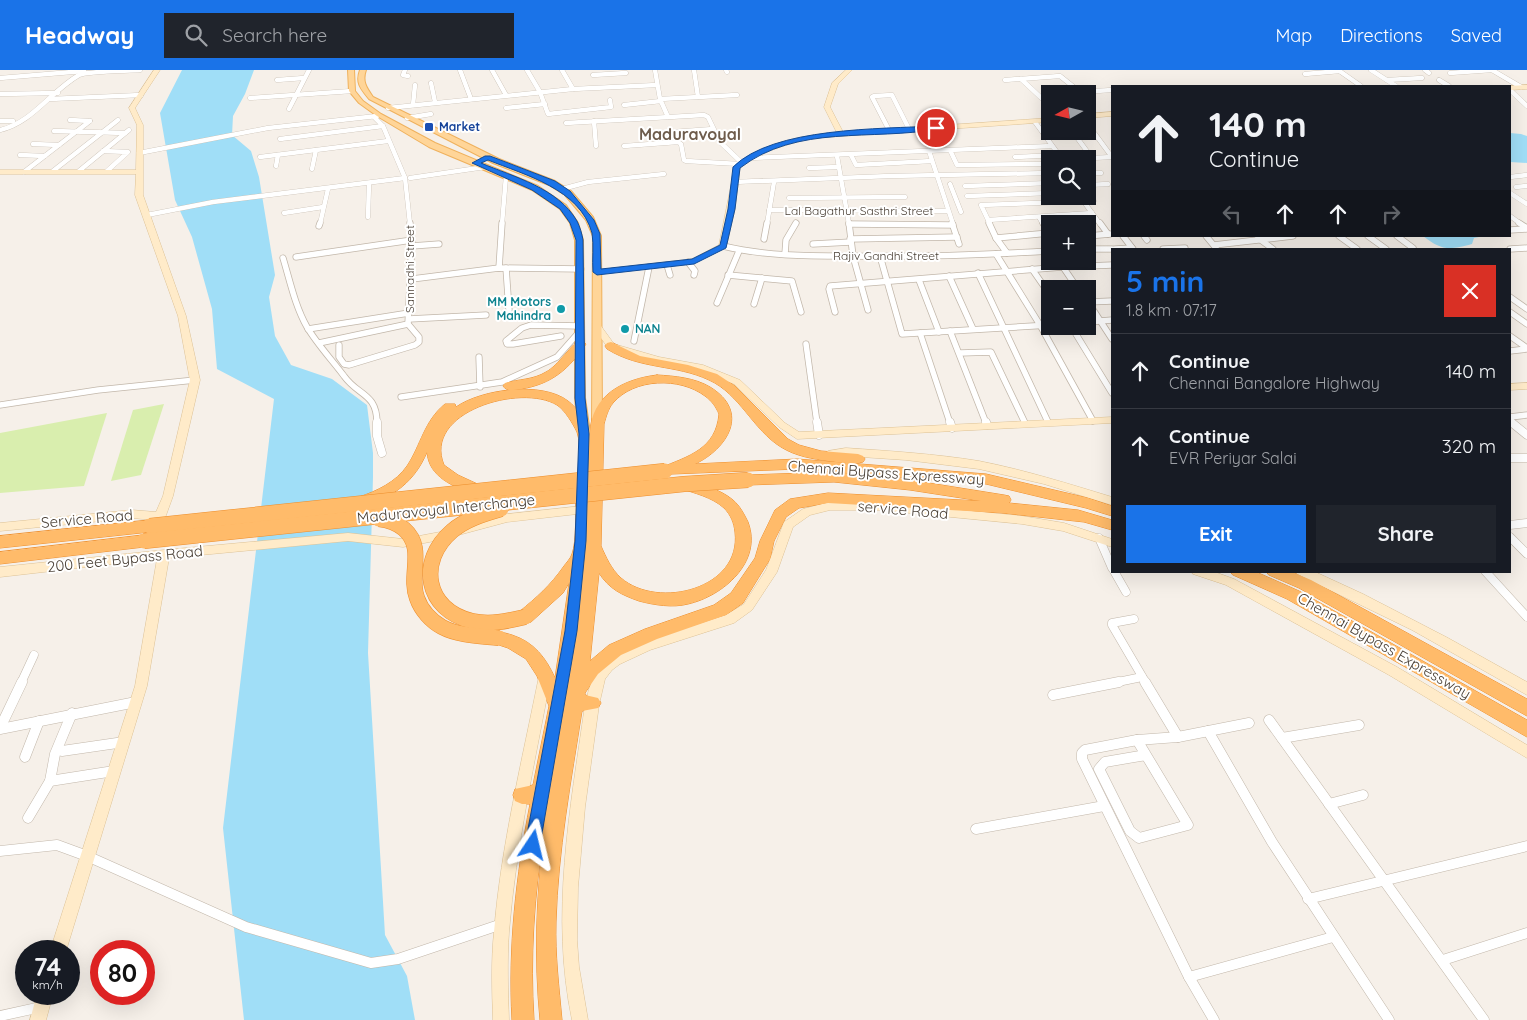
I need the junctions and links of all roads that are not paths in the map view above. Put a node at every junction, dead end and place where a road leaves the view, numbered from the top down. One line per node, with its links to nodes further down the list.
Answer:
1 (36, 70): 28 (street)
2 (96, 70): 19 (street)
3 (140, 70): 52 (street)
4 (157, 70): 56 (street)
5 (309, 70): 32 (street)
6 (351, 70): 51 (main road)
7 (363, 70): 71 (main road)
8 (405, 70): 29 (street)
9 (460, 70): 63 (street)
10 (492, 70): 58 (street)
11 (527, 70): 53 (street)
12 (562, 70): 47 (street)
13 (655, 70): 41 (street)
14 (694, 70): 59 (street)
15 (849, 70): 97 (street)
16 (1371, 70): 37 (street)
17 (1425, 70): 24 (street)
18 (1492, 70): 25 (street); 46 (street)
19 (74, 71): 21 (street)
20 (1339, 71): 26 (street); 42 (street)
21 (55, 72): 28 (street)
22 (625, 72): 27 (street); 45 (street)
23 (1044, 72): 30 (street)
24 (1430, 73)
25 (1450, 73)
26 (1304, 74)
27 (593, 75)
28 (32, 76): 31 (street)
29 (408, 76)
30 (1048, 77): 34 (street); 49 (street)
31 (0, 78)
32 (304, 78): 35 (street); 55 (street)
33 (1422, 78): 37 (street)
34 (1021, 79): 36 (street); 61 (street)
35 (277, 80)
36 (1005, 80)
37 (1387, 80): 43 (street)
38 (1439, 80): 44 (street)
39 (431, 83): 66 (street)
40 (415, 85): 68 (street)
41 (657, 85): 45 (street); 65 (street)
42 (1360, 85)
43 (1394, 85)
44 (1447, 85)
45 (627, 86): 47 (street)
46 (1524, 87): 48 (street)
47 (574, 89): 53 (street)
48 (1511, 89)
49 (1111, 90)
50 (1511, 90): 70 (street)
51 (352, 91): 55 (street); 77 (main road)
52 (58, 92): 54 (street); 62 (street)
53 (540, 92): 58 (street); 67 (street)
54 (0, 94)
55 (296, 94): 60 (street); 73 (street)
56 (141, 95): 62 (street); 115 (street)
57 (737, 95): 59 (street)
58 (506, 96): 63 (street)
59 (698, 97): 65 (street)
60 (250, 98)
61 (1041, 98)
62 (50, 99): 91 (street)
63 (471, 99): 66 (street)
64 (610, 100): 67 (street)
65 (660, 100): 69 (street); 78 (street)
66 (435, 102): 68 (street)
67 (545, 104): 72 (street)
68 (413, 105): 71 (street)
69 (624, 105)
70 (1527, 106)
71 (388, 108): 79 (main road)
72 (506, 108)
73 (289, 109)
74 (431, 114): 79 (street)
75 (1111, 114): 76 (street)
76 (1096, 115)
77 (376, 116): 88 (street); 115 (street); 130 (main road)
78 (668, 117): 84 (street); 89 (street)
79 (407, 118): 126 (main road)
80 (70, 120): 94 (street)
81 (118, 120): 96 (street)
82 (0, 121): 83 (street)
83 (13, 121)
84 (594, 121): 87 (street); 104 (street)
85 (1041, 121): 86 (street)
86 (1035, 122): 90 (street); 106 (street)
87 (566, 123)
88 (384, 126): 99 (street); 101 (street, Sannadhi Street)
89 (713, 129): 95 (street); 131 (street)
90 (909, 129): 92 (street); 92 (street)
91 (0, 130)
92 (889, 130): 97 (street)
93 (54, 131): 94 (street)
94 (75, 132): 96 (street); 103 (street)
95 (672, 132)
96 (102, 133): 113 (street); 140 (street)
97 (840, 133): 127 (street)
98 (1096, 135): 121 (street)
99 (280, 140)
100 (1078, 140): 112 (street)
101 (388, 141): 109 (street); 154 (street, Sannadhi Street)
102 (33, 144): 103 (street)
103 (59, 145): 119 (street)
104 (596, 146)
105 (624, 146): 131 (street)
106 (1052, 146): 107 (street); 111 (street)
107 (994, 148): 108 (street); 133 (street)
108 (973, 149): 110 (street); 132 (street)
109 (316, 150): 117 (street); 139 (street)
110 (950, 150): 114 (street); 132 (street)
111 (1055, 150)
112 (1086, 150)
113 (104, 151): 141 (street); 142 (street)
114 (929, 151): 118 (street); 129 (street)
115 (139, 153): 145 (street)
116 (20, 155): 119 (street)
117 (278, 155): 122 (street); 135 (street)
118 (851, 155): 120 (street); 129 (street)
119 (45, 156): 144 (street)
120 (837, 156): 127 (street); 136 (street)
121 (1111, 156)
122 (260, 157)
123 (1016, 157): 124 (street)
124 (1041, 157)
125 (1111, 157): 128 (street)
126 (488, 158): 130 (main road); 167 (main road)
127 (749, 158): 131 (street)
128 (1096, 158)
129 (932, 161): 152 (street)
130 (475, 163): 137 (main road)
131 (741, 163): 156 (street)
132 (980, 164): 133 (street)
133 (1004, 164): 134 (street)
134 (1041, 164)
135 (276, 166)
136 (839, 166): 138 (street); 155 (street)
137 (485, 167): 151 (main road); 154 (street)
138 (809, 168)
139 (312, 169)
140 (54, 171): 141 (street); 144 (street)
141 (79, 171): 142 (street)
142 (107, 171): 145 (street)
143 (0, 172): 144 (street)
144 (24, 172)
145 (139, 172): 188 (street)
146 (1096, 173): 147 (street)
147 (1101, 173)
148 (664, 174): 167 (street)
149 (1041, 174): 152 (street)
150 (1527, 175): 153 (street)
151 (506, 176): 242 (street); 246 (main road)
152 (937, 176): 155 (street); 173 (street)
153 (1511, 177)
154 (407, 178): 158 (street); 214 (street, Sannadhi Street)
155 (842, 179): 157 (street); 171 (street)
156 (734, 182): 157 (street); 218 (street)
157 (774, 182): 182 (street)
158 (369, 183): 166 (street); 189 (street)
159 (1041, 183): 163 (street)
160 (950, 184): 174 (street)
161 (1096, 184): 162 (street)
162 (1108, 184)
163 (965, 186)
164 (1527, 186): 165 (street)
165 (1516, 187)
166 (328, 189): 181 (street); 188 (street)
167 (562, 189): 249 (main road)
168 (1041, 193): 170 (street)
169 (1511, 195): 176 (street)
170 (967, 196)
171 (845, 197): 172 (street); 175 (street); 183 (street)
172 (905, 197)
173 (944, 197): 174 (street); 184 (street)
174 (955, 197): 185 (street)
175 (789, 198)
176 (1521, 200): 177 (street); 179 (street)
177 (1527, 200)
178 (1041, 203): 192 (street)
179 (1527, 204)
180 (1086, 205): 187 (street)
181 (323, 207): 186 (street); 197 (street)
182 (769, 210): 183 (street, Lal Bagathur Sasthri Street); 212 (street)
183 (847, 210): 184 (street, Lal Bagathur Sasthri Street); 195 (street)
184 (948, 211): 196 (street)
185 (961, 212)
186 (284, 213)
187 (1092, 213): 190 (street); 200 (street)
188 (147, 215): 300 (street)
189 (368, 217)
190 (1039, 217): 192 (street); 193 (street)
191 (1511, 217): 198 (street)
192 (988, 220): 210 (street)
193 (1041, 220)
194 (796, 223): 232 (street)
195 (849, 224): 196 (street); 213 (street)
196 (953, 224): 203 (street)
197 (319, 226)
198 (1527, 229): 199 (street)
199 (1511, 230)
200 (1110, 234): 202 (street)
201 (1041, 235): 210 (street)
202 (1096, 235)
203 (957, 237): 213 (street); 217 (street)
204 (1124, 237): 220 (street)
205 (1207, 237): 219 (street)
206 (1276, 237): 211 (street)
207 (1340, 237): 222 (street)
208 (1369, 237): 223 (street)
209 (1398, 237): 224 (street)
210 (996, 238): 231 (street)
211 (1258, 238): 219 (street); 221 (street)
212 (764, 239)
213 (851, 241): 216 (street); 234 (street)
214 (412, 243): 215 (street); 236 (street); 256 (street, Sannadhi Street)
215 (439, 244)
216 (813, 244)
217 (959, 244)
218 (723, 246): 229 (street, Rajiv Gandhi Street); 238 (street)
219 (1216, 247)
220 (1131, 248)
221 (1272, 248)
222 (1356, 248)
223 (1385, 248)
224 (1414, 248)
225 (1527, 248): 228 (street)
226 (1096, 249): 227 (street)
227 (1111, 249)
228 (1511, 249)
229 (739, 250): 232 (street, Rajiv Gandhi Street); 253 (street)
230 (1041, 251): 231 (street, Rajiv Gandhi Street)
231 (1006, 253): 233 (street, Rajiv Gandhi Street)
232 (785, 254): 234 (street, Rajiv Gandhi Street)
233 (996, 254): 235 (street, Rajiv Gandhi Street); 248 (street)
234 (853, 256): 235 (street, Rajiv Gandhi Street); 258 (street)
235 (880, 256): 259 (street)
236 (296, 257)
237 (283, 258): 280 (street)
238 (688, 262): 239 (street); 252 (street)
239 (667, 265): 244 (street); 251 (street)
240 (1111, 265): 241 (street)
241 (1096, 266)
242 (499, 268): 243 (street); 256 (street)
243 (506, 268): 246 (street); 266 (street)
244 (649, 268): 249 (street); 290 (street)
245 (1041, 268): 247 (street)
246 (580, 269): 281 (main road)
247 (1032, 269): 248 (street); 260 (street)
248 (1007, 271): 250 (street); 277 (street)
249 (597, 272): 278 (main road)
250 (978, 273): 254 (street); 279 (street)
251 (670, 275)
252 (694, 275)
253 (728, 275): 255 (street); 263 (street)
254 (948, 276): 257 (street); 282 (street)
255 (762, 278): 264 (street); 268 (street)
256 (412, 279): 272 (street, Sannadhi Street)
257 (919, 280): 259 (street); 284 (street)
258 (860, 282): 259 (street); 267 (street); 269 (street)
259 (887, 282): 285 (street)
260 (1041, 282)
261 (1511, 298): 265 (street)
262 (1111, 301): 275 (street)
263 (717, 303)
264 (754, 304)
265 (1527, 309)
266 (509, 310)
267 (868, 310)
268 (801, 312)
269 (835, 312)
270 (1511, 313): 276 (street)
271 (486, 315): 272 (street)
272 (409, 319): 280 (street); 291 (street); 294 (street, Sannadhi Street)
273 (1111, 320): 275 (street)
274 (1096, 321): 275 (street)
275 (1101, 321): 288 (street)
276 (1527, 324)
277 (1040, 325): 279 (street); 311 (street)
278 (598, 328): 295 (street); 315 (main road)
279 (1004, 328): 282 (street); 312 (street)
280 (308, 329): 291 (street)
281 (580, 329): 287 (street); 292 (main road); 301 (street)
282 (973, 329): 283 (street)
283 (950, 331): 284 (street); 298 (street)
284 (938, 332): 285 (street)
285 (920, 333): 317 (street)
286 (1077, 335): 305 (street)
287 (561, 336)
288 (1111, 337)
289 (1511, 337): 296 (street)
290 (634, 341)
291 (319, 343): 322 (street)
292 (580, 344): 304 (highway); 318 (main road)
293 (806, 344): 319 (street)
294 (339, 345)
295 (611, 346): 321 (highway)
296 (1527, 348): 297 (street)
297 (1511, 351)
298 (960, 353): 314 (street); 316 (street)
299 (479, 357): 301 (street)
300 (195, 380): 307 (street); 337 (street)
301 (480, 386): 306 (street)
302 (1527, 386): 303 (street)
303 (1511, 387)
304 (525, 389): 318 (highway); 330 (highway); 335 (highway, bridge)
305 (1111, 391)
306 (401, 397)
307 (0, 404)
308 (1527, 415): 309 (street)
309 (1511, 417)
310 (1111, 420): 311 (street)
311 (1093, 421): 312 (street)
312 (1048, 422): 314 (street)
313 (1511, 422): 320 (street)
314 (1025, 423): 316 (street)
315 (597, 424): 326 (highway); 346 (highway)
316 (987, 425): 317 (street)
317 (952, 428): 319 (street)
318 (584, 434): 333 (highway)
319 (819, 435): 321 (street)
320 (1527, 435)
321 (798, 442): 323 (highway)
322 (382, 453)
323 (824, 455): 328 (highway); 332 (street)
324 (1511, 458): 325 (street)
325 (1527, 458)
326 (665, 471): 327 (highway, Maduravoyal Interchange); 330 (highway, Maduravoyal Interchange, bridge)
327 (747, 473): 328 (highway, Chennai Bypass Expressway); 329 (highway, Maduravoyal Interchange, bridge); 336 (highway, Chennai Bypass Expressway)
328 (986, 479): 334 (highway, Chennai Bypass Expressway)
329 (684, 484): 331 (highway, Maduravoyal Interchange, bridge); 346 (highway)
330 (480, 491): 335 (highway, Maduravoyal Interchange, bridge)
331 (554, 498): 335 (highway, Maduravoyal Interchange, bridge); 350 (highway, bridge)
332 (1111, 501)
333 (582, 510): 348 (street, 200 Feet Bypass Road); 350 (highway)
334 (1111, 511)
335 (352, 512): 337 (highway, Maduravoyal Interchange, bridge); 347 (highway, Maduravoyal Interchange, bridge); 365 (highway, bridge)
336 (1086, 517): 339 (highway, Chennai Bypass Expressway); 369 (highway)
337 (155, 521): 341 (street, Service Road); 344 (highway); 347 (street, Service Road)
338 (1527, 523): 340 (street)
339 (1111, 525)
340 (1511, 525)
341 (0, 527)
342 (1099, 538): 345 (street, service Road); 352 (street); 369 (street, service Road)
343 (1511, 538): 349 (street)
344 (0, 542)
345 (1111, 543)
346 (594, 547): 363 (highway)
347 (144, 549): 348 (street, 200 Feet Bypass Road); 351 (highway); 353 (street, 200 Feet Bypass Road)
348 (164, 554): 370 (street)
349 (1527, 554)
350 (579, 556): 363 (highway)
351 (0, 558)
352 (1111, 565)
353 (0, 572)
354 (1115, 573): 360 (street)
355 (1203, 573): 385 (street)
356 (1243, 573): 378 (highway, Chennai Bypass Expressway)
357 (1279, 573): 371 (highway, Chennai Bypass Expressway)
358 (1305, 573): 367 (street)
359 (1487, 573): 361 (street)
360 (1126, 592)
361 (1527, 617)
362 (1134, 619): 366 (street)
363 (578, 631): 369 (highway)
364 (34, 655): 377 (street)
365 (545, 675): 369 (highway); 392 (street)
366 (1142, 677): 368 (street); 380 (street)
367 (1527, 689)
368 (1053, 695)
369 (576, 701): 390 (highway); 412 (highway); 413 (street)
370 (136, 702): 372 (street); 383 (street)
371 (1527, 708)
372 (72, 713): 374 (street); 389 (street)
373 (1269, 720): 381 (street)
374 (39, 721): 377 (street); 387 (street)
375 (1249, 723): 379 (street)
376 (1359, 725): 381 (street)
377 (0, 728)
378 (1527, 728)
379 (1208, 731): 380 (street); 401 (street)
380 (1178, 737): 382 (street)
381 (1282, 738): 393 (street)
382 (1137, 740): 386 (street); 394 (street)
383 (124, 742): 384 (street); 388 (street)
384 (62, 752)
385 (1527, 752)
386 (1146, 755): 386 (street)
387 (25, 757)
388 (114, 771): 389 (street); 399 (street)
389 (50, 781): 395 (street)
390 (542, 794): 392 (highway); 411 (highway)
391 (1363, 795): 393 (street)
392 (522, 796): 402 (street)
393 (1329, 804): 400 (street)
394 (1104, 806): 396 (street); 407 (street)
395 (28, 818)
396 (976, 829)
397 (1527, 846): 400 (street)
398 (0, 851): 399 (street)
399 (87, 856): 402 (street); 405 (street)
400 (1384, 880): 401 (street); 406 (street)
401 (1308, 899): 404 (street)
402 (502, 924): 410 (street)
403 (1527, 934): 406 (street)
404 (1333, 937): 407 (street); 415 (street)
405 (61, 940)
406 (1443, 960): 416 (street)
407 (1189, 977): 414 (street)
408 (41, 1007): 409 (street)
409 (0, 1016)
410 (501, 1020)
411 (523, 1020)
412 (551, 1020)
413 (580, 1020)
414 (1214, 1020)
415 (1388, 1020)
416 (1484, 1020)

